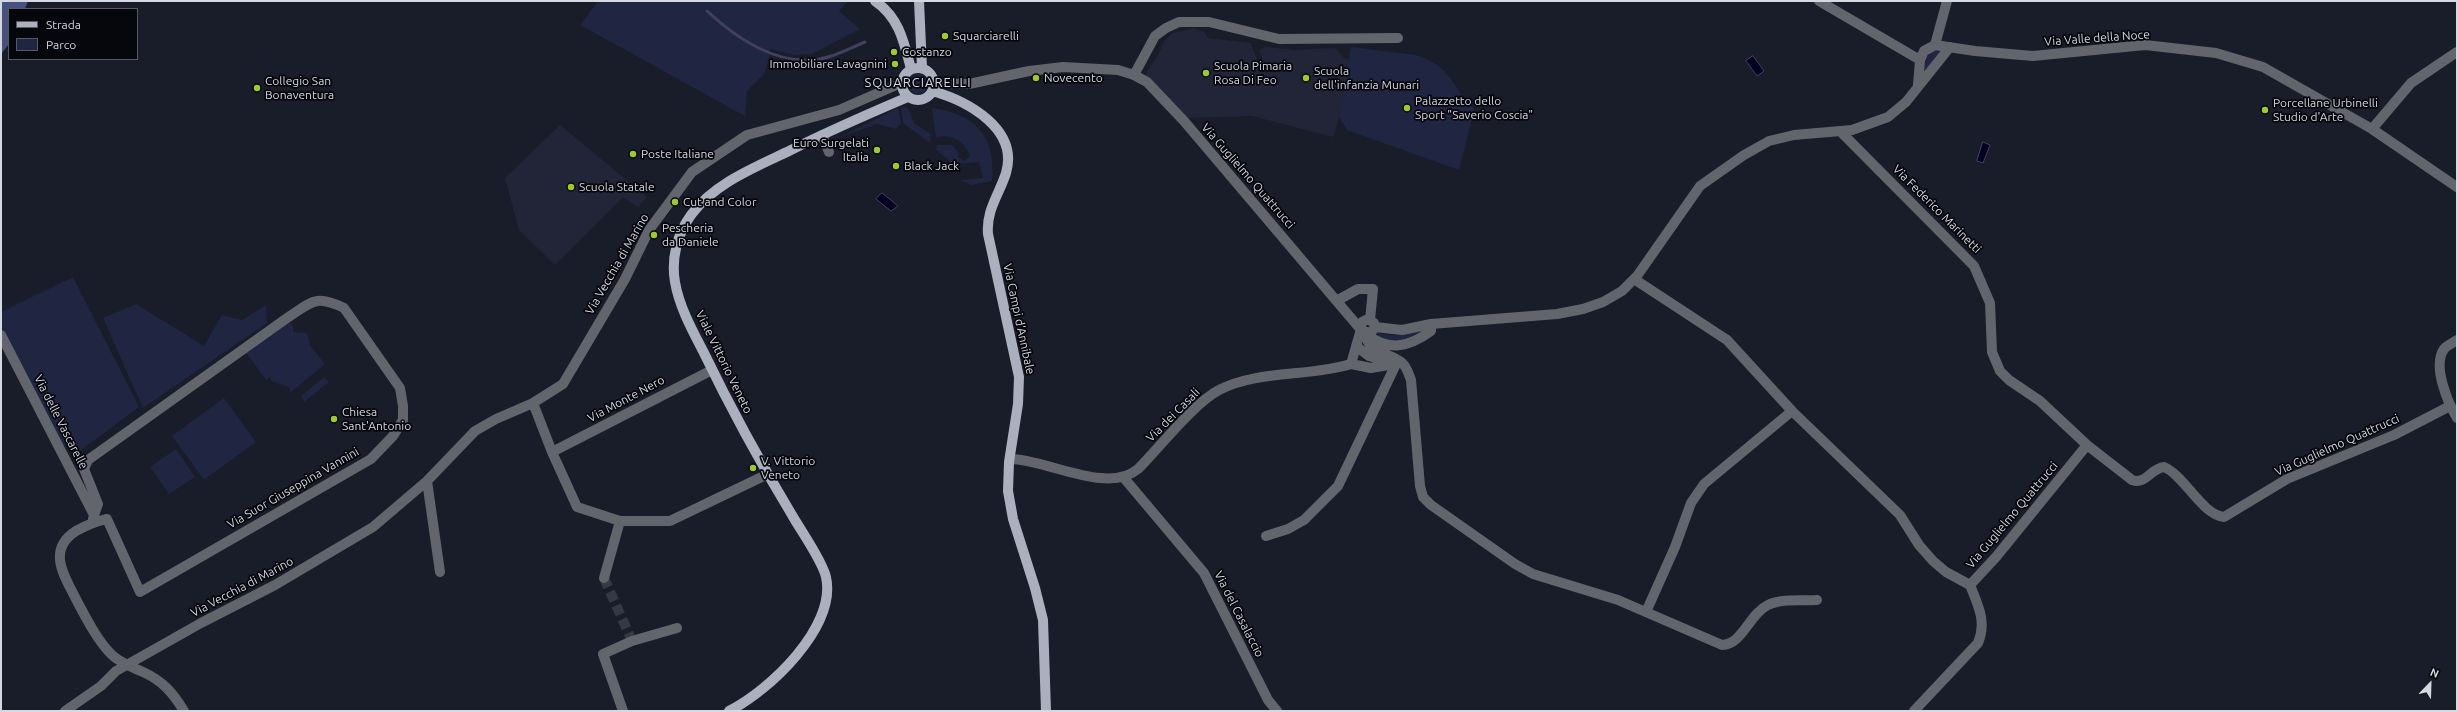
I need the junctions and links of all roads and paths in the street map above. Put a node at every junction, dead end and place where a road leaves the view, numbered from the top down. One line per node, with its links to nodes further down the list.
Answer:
1 (875, 1): 10 (main road)
2 (919, 1): 10 (main road)
3 (1819, 1): 9 (street)
4 (1947, 1): 6 (street)
5 (1398, 38): 11 (street)
6 (1935, 45): 7 (street, Via Valle della Noce); 9 (street)
7 (1950, 47): 13 (street); 16 (street, Via Valle della Noce)
8 (2457, 52): 16 (street)
9 (1920, 60): 13 (street)
10 (916, 69): 12 (main road); 14 (main road)
11 (1134, 75): 14 (street, Via Guglielmo Quattrucci); 22 (street, Via Guglielmo Quattrucci)
12 (901, 83): 15 (main road); 32 (street, Via Vecchia di Marino)
13 (1918, 85): 17 (street)
14 (933, 87): 15 (main road); 38 (main road, Via Campi d'Annibale)
15 (908, 97): 18 (main road, Viale Vittorio Veneto)
16 (2372, 129): 20 (street, Via Valle della Noce)
17 (1840, 131): 21 (street); 36 (street, Via Federico Marinetti)
18 (822, 135): 19 (street); 31 (main road, Viale Vittorio Veneto)
19 (829, 152)
20 (2457, 186)
21 (1634, 279): 24 (street); 34 (street, Via Guglielmo Quattrucci)
22 (1338, 300): 23 (street); 25 (street, Via Guglielmo Quattrucci)
23 (1373, 324): 24 (street); 25 (street)
24 (1431, 328): 25 (street)
25 (1363, 331): 28 (street); 30 (street, Via Guglielmo Quattrucci)
26 (1, 335): 42 (street, Via delle Vascarelle)
27 (2457, 340): 33 (street)
28 (1356, 346): 29 (street); 30 (street)
29 (1351, 364): 30 (street); 40 (street, Via dei Casali)
30 (1400, 365): 44 (street); 49 (street)
31 (712, 370): 37 (street, Via Monte Nero); 39 (main road, Viale Vittorio Veneto)
32 (533, 403): 37 (street); 41 (street, Via Vecchia di Marino)
33 (2450, 406): 35 (street); 36 (street, Via Guglielmo Quattrucci)
34 (1792, 411): 47 (street, Via Guglielmo Quattrucci); 49 (street)
35 (2457, 418)
36 (2086, 445): 47 (street, Via Guglielmo Quattrucci)
37 (552, 452): 43 (street)
38 (1010, 459): 40 (street); 56 (main road, Via Campi d'Annibale)
39 (768, 474): 43 (street); 55 (main road, Viale Vittorio Veneto)
40 (1124, 478): 57 (street, Via del Casalaccio)
41 (427, 481): 45 (street); 51 (street, Via Vecchia di Marino)
42 (94, 518): 42 (street, Via Suor Giuseppina Vannini); 51 (street)
43 (620, 521): 46 (street)
44 (1266, 536)
45 (440, 572)
46 (604, 578)
47 (1970, 585): 58 (street)
48 (1817, 600): 49 (street)
49 (1646, 612)
50 (677, 628): 54 (street)
51 (127, 665): 52 (street, Via Vecchia di Marino); 53 (street)
52 (65, 711)
53 (184, 711)
54 (623, 711)
55 (729, 711)
56 (1046, 711)
57 (1277, 711)
58 (1914, 711)

